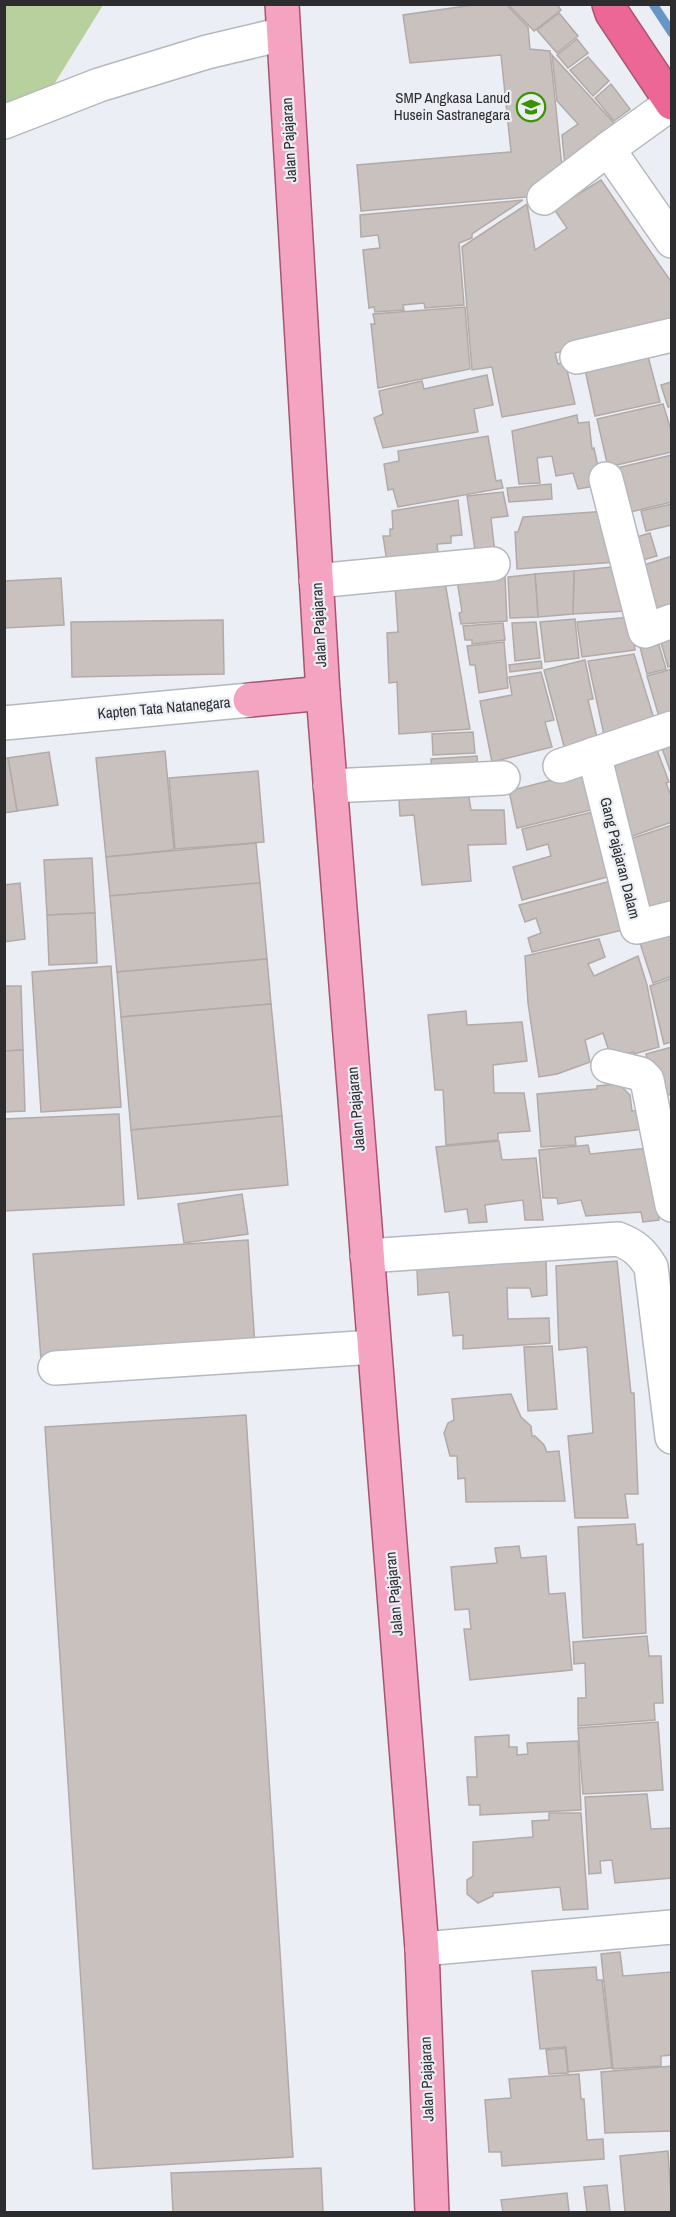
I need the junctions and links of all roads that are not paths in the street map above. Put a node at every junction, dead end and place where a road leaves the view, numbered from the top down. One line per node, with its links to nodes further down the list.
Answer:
1 (607, 7): 3 (highway)
2 (282, 12): 4 (street); 12 (main road, Jalan Pajajaran)
3 (672, 103): 5 (street)
4 (4, 122)
5 (608, 149): 6 (street); 7 (street)
6 (544, 198)
7 (672, 241)
8 (672, 335): 9 (street)
9 (577, 357)
10 (606, 479): 13 (street)
11 (493, 564): 12 (street)
12 (316, 581): 14 (main road, Jalan Pajajaran)
13 (672, 621)
14 (323, 693): 15 (main road, Kapten Tata Natanegara); 21 (main road, Jalan Pajajaran)
15 (250, 700): 16 (street, Kapten Tata Natanegara)
16 (4, 723)
17 (672, 728): 18 (street)
18 (594, 754): 19 (street); 22 (street, Gang Pajajaran Dalam)
19 (560, 766)
20 (503, 778): 21 (street)
21 (330, 786): 25 (main road, Jalan Pajajaran)
22 (672, 918)
23 (608, 1066): 24 (street)
24 (672, 1205)
25 (367, 1256): 26 (main road, Jalan Pajajaran); 28 (street)
26 (374, 1347): 27 (street); 30 (main road, Jalan Pajajaran)
27 (55, 1368)
28 (672, 1437)
29 (672, 1927): 30 (street)
30 (422, 1949): 31 (main road, Jalan Pajajaran)
31 (432, 2212)

